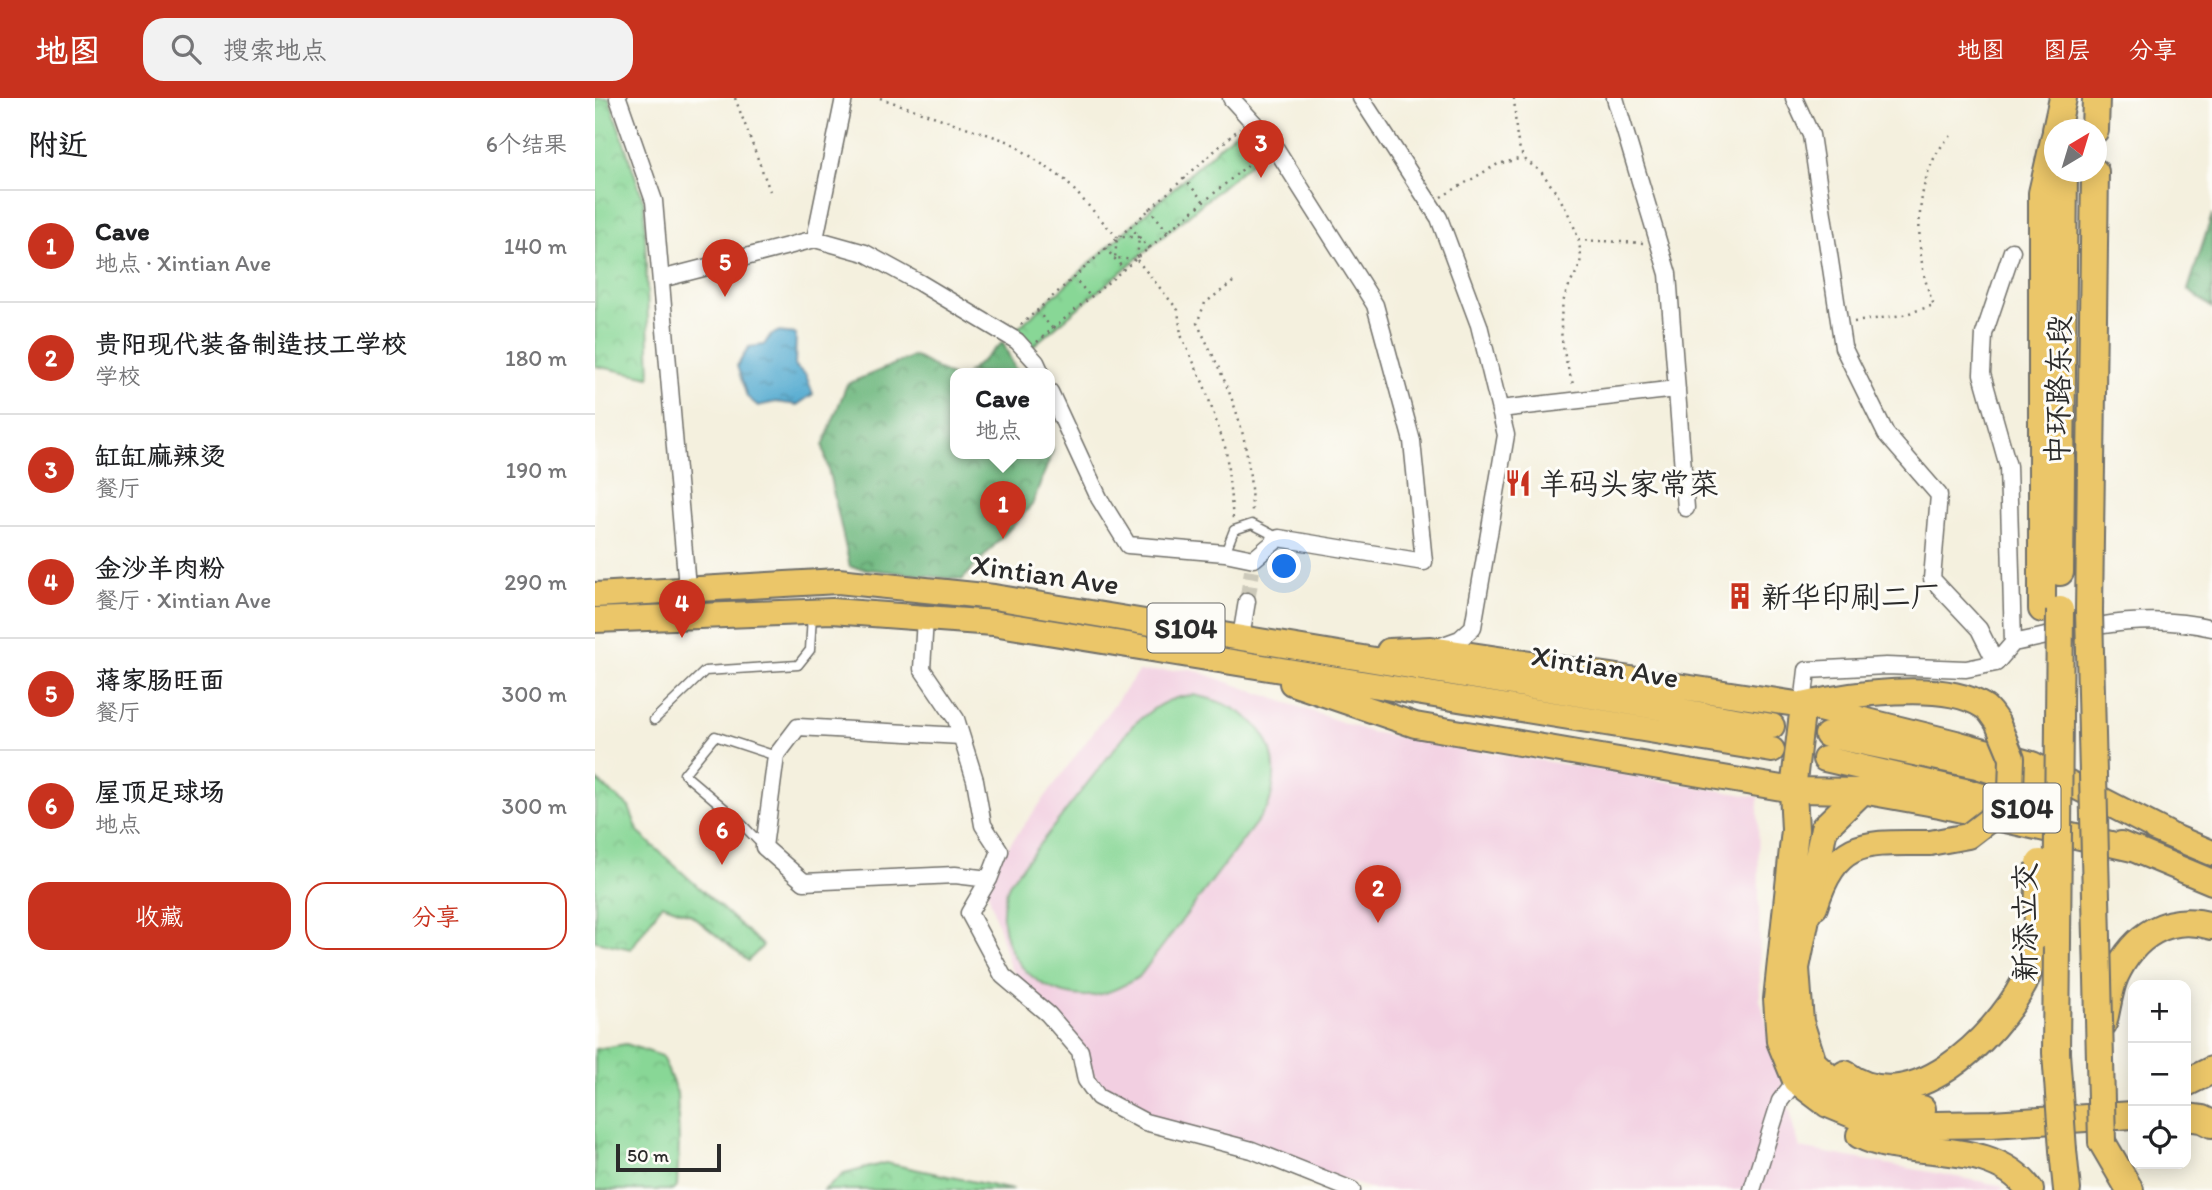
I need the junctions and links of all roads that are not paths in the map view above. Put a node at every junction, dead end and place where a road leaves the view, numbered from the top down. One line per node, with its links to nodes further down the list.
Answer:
1 (618, 98): 17 (street)
2 (844, 98): 15 (street)
3 (1231, 98): 23 (street)
4 (1361, 98): 21 (street)
5 (1615, 98): 19 (street)
6 (1794, 98): 39 (street)
7 (2064, 98): 9 (highway); 10 (highway)
8 (2096, 98): 11 (highway)
9 (2059, 119)
10 (2065, 119)
11 (2095, 119)
12 (2045, 182): 28 (highway)
13 (2064, 182): 28 (highway, 中环路东段)
14 (2095, 182): 55 (highway, 中环路东段, bridge)
15 (815, 239): 17 (street); 18 (street)
16 (2012, 251): 35 (street)
17 (661, 279): 25 (street)
18 (1038, 368)
19 (1677, 389): 21 (street); 22 (street)
20 (1055, 403): 24 (street)
21 (1500, 409): 36 (street)
22 (1686, 508)
23 (1279, 538): 24 (street); 24 (lane)
24 (1225, 553)
25 (687, 589): 26 (main road, Xintian Ave / S104); 30 (street); 34 (main road, Xintian Ave / S104)
26 (595, 595)
27 (1247, 601): 34 (street)
28 (2051, 610): 54 (highway, bridge); 67 (highway, 新添立交, bridge)
29 (812, 611): 30 (main road, Xintian Ave / S104); 31 (main road, Xintian Ave / S104); 41 (lane)
30 (690, 615): 32 (main road, Xintian Ave / S104)
31 (925, 618): 38 (main road, Xintian Ave / S104); 42 (street)
32 (595, 620)
33 (2212, 628): 35 (street)
34 (1241, 637): 37 (main road, Xintian Ave / S104)
35 (2013, 643): 39 (street)
36 (1430, 649): 37 (main road); 40 (main road)
37 (1337, 653): 38 (main road, Xintian Ave / S104)
38 (1225, 660): 44 (main road)
39 (1996, 663): 40 (street)
40 (1803, 705): 44 (main road); 46 (main road); 53 (main road, bridge)
41 (654, 720)
42 (961, 736): 43 (street); 50 (street)
43 (776, 756): 47 (street); 47 (lane)
44 (1793, 790): 45 (main road); 57 (highway)
45 (1862, 791): 48 (main road); 53 (highway)
46 (2168, 834): 48 (main road, S104); 49 (main road, S104)
47 (764, 847): 50 (street)
48 (2137, 850): 51 (main road, S104)
49 (2212, 853)
50 (989, 879): 64 (street)
51 (2212, 882)
52 (2212, 926): 55 (highway, bridge)
53 (1796, 968): 54 (highway)
54 (1808, 1046): 59 (highway)
55 (2098, 1046): 63 (highway, bridge)
56 (2212, 1070): 58 (highway)
57 (1797, 1080): 60 (highway); 65 (street); 66 (highway)
58 (2191, 1080)
59 (2128, 1098)
60 (2128, 1115)
61 (2191, 1118): 62 (highway)
62 (2212, 1124)
63 (2102, 1142): 68 (highway); 69 (highway)
64 (1352, 1190)
65 (1752, 1190)
66 (2030, 1190)
67 (2067, 1190)
68 (2114, 1190)
69 (2130, 1190)

